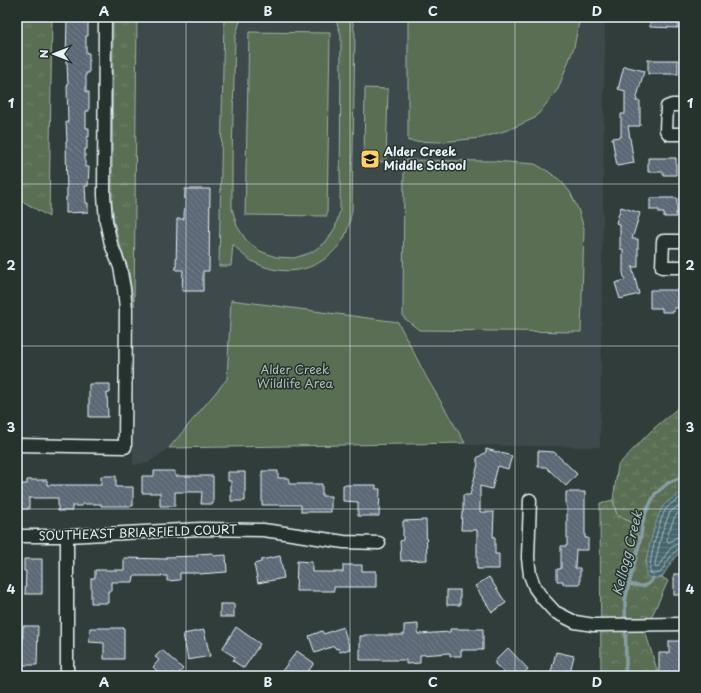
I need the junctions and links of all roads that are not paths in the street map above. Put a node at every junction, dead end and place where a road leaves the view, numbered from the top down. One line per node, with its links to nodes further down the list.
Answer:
1 (105, 17): 6 (street)
2 (684, 105): 3 (street)
3 (684, 134)
4 (684, 241): 5 (street)
5 (684, 268)
6 (17, 445)
7 (530, 500): 11 (street)
8 (17, 536): 9 (street, SOUTHEAST BRIARFIELD COURT)
9 (67, 536): 10 (street, SOUTHEAST BRIARFIELD COURT); 12 (street)
10 (379, 543)
11 (684, 624)
12 (67, 676)

